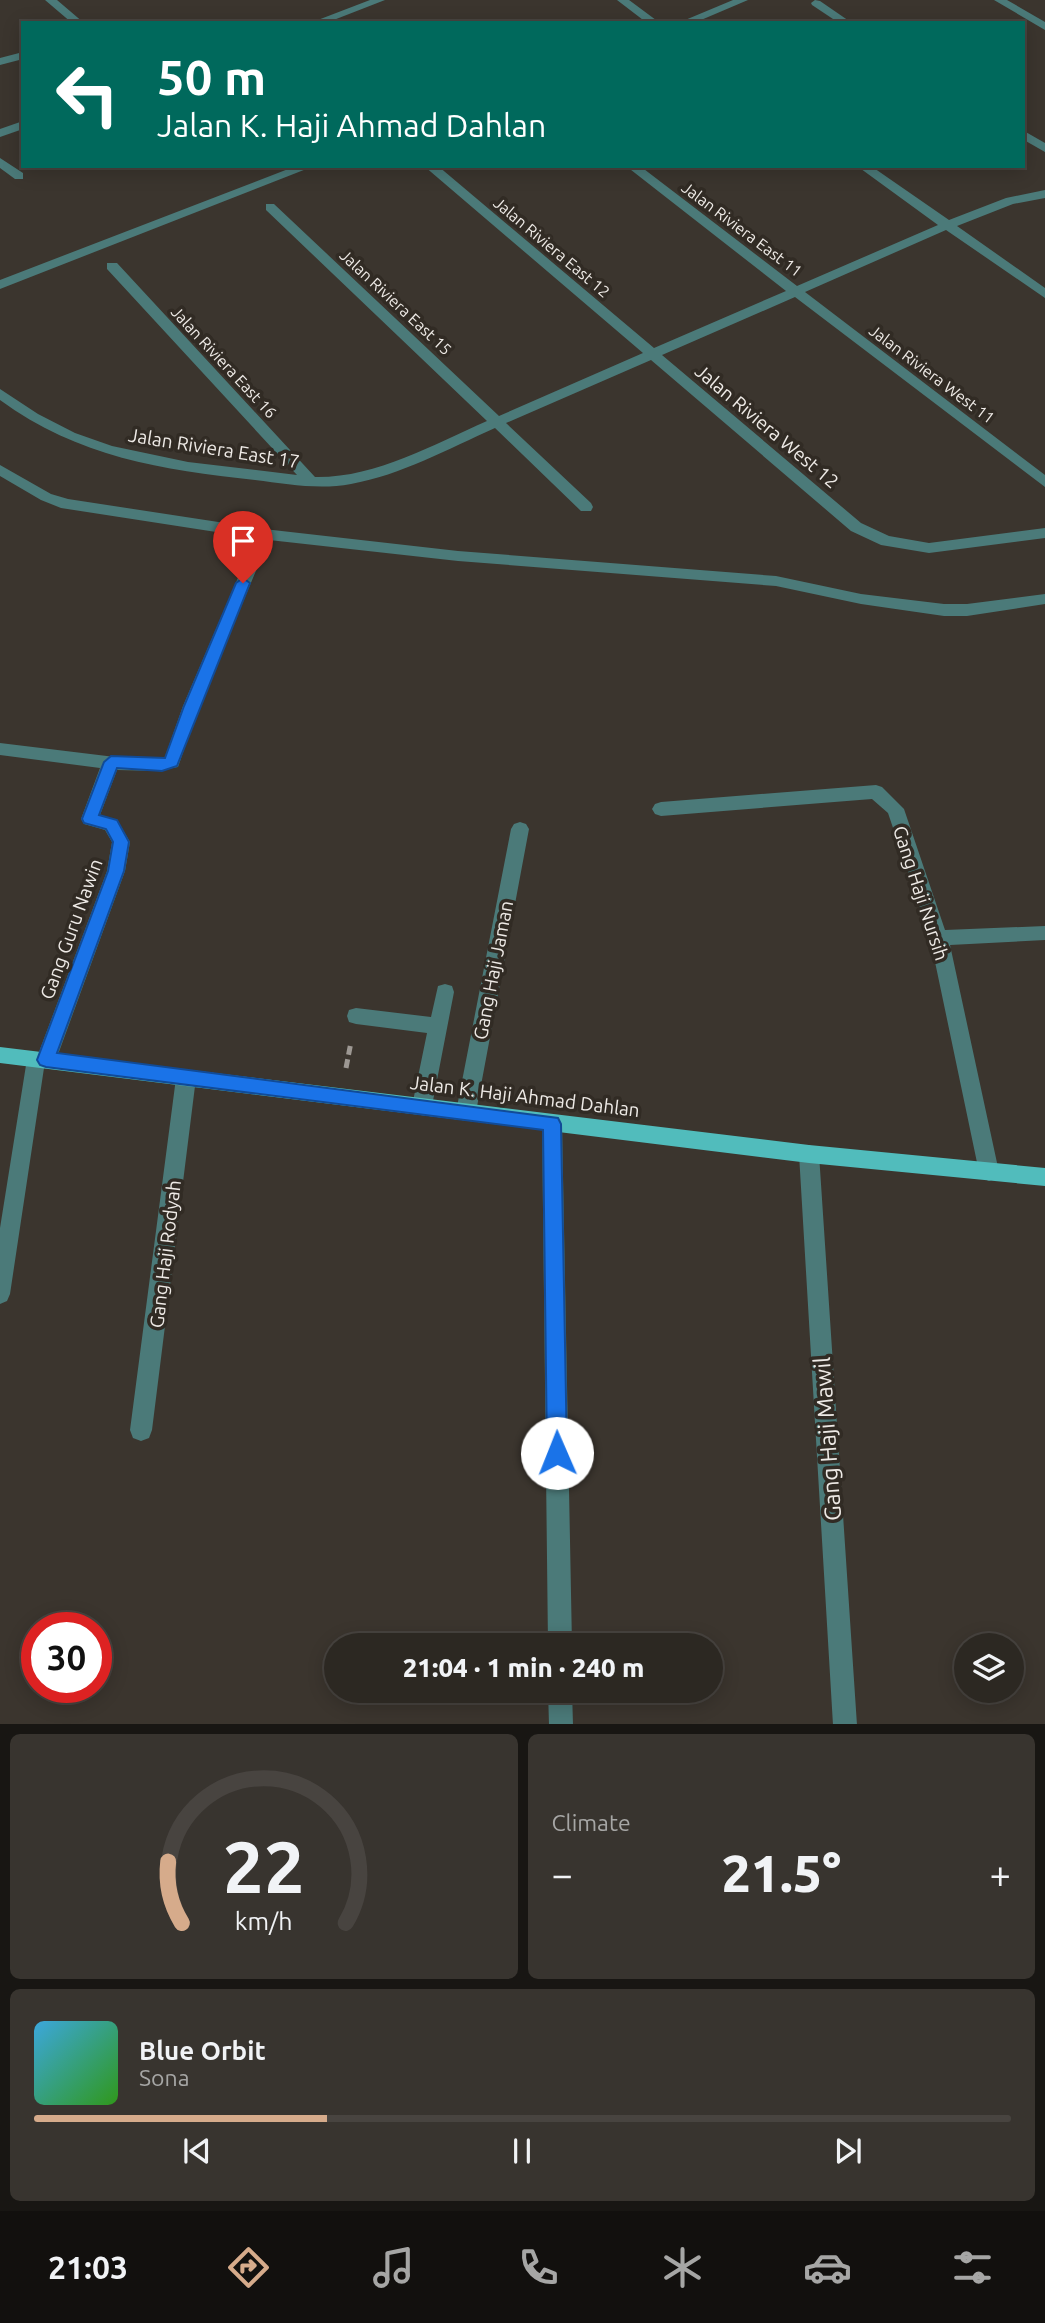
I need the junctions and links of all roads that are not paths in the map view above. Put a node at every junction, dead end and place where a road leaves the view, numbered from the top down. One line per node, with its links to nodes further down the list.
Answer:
1 (50, 0): 7 (street)
2 (380, 0): 8 (street)
3 (622, 0): 9 (street)
4 (743, 0): 10 (street)
5 (999, 0): 12 (street)
6 (816, 3): 11 (street)
7 (76, 21)
8 (321, 21)
9 (651, 21)
10 (688, 21)
11 (844, 21)
12 (1045, 27)
13 (21, 56): 14 (street)
14 (0, 62)
15 (21, 126): 16 (street)
16 (0, 133)
17 (1025, 136): 18 (street)
18 (1045, 148)
19 (0, 162): 24 (street)
20 (303, 168): 29 (street)
21 (432, 168): 32 (street, Jalan Riviera East 12)
22 (635, 168): 30 (street, Jalan Riviera East 11)
23 (866, 168): 27 (street)
24 (19, 176)
25 (1045, 194): 27 (street, Jalan Riviera East 17)
26 (270, 207): 34 (street, Jalan Riviera East 15)
27 (948, 225): 30 (street, Jalan Riviera East 17); 31 (street)
28 (111, 266): 36 (street, Jalan Riviera East 16)
29 (0, 285)
30 (798, 293): 32 (street, Jalan Riviera East 17); 37 (street, Jalan Riviera West 11)
31 (1045, 294)
32 (652, 355): 34 (street, Jalan Riviera East 17); 39 (street, Jalan Riviera West 12)
33 (0, 393): 36 (street, Jalan Riviera East 17)
34 (497, 422): 36 (street, Jalan Riviera East 17); 38 (street, Jalan Riviera East 15)
35 (0, 470): 40 (street)
36 (311, 482)
37 (1045, 482)
38 (586, 507)
39 (1045, 533)
40 (264, 534): 41 (street); 43 (street)
41 (1045, 599)
42 (0, 748): 43 (street)
43 (111, 762): 52 (street, Gang Guru Nawin)
44 (661, 809): 47 (street, Gang Haji Nursih)
45 (520, 829): 55 (street, Gang Haji Jaman)
46 (1045, 933): 47 (street)
47 (939, 938): 58 (street, Gang Haji Nursih)
48 (445, 992): 50 (street)
49 (356, 1016): 50 (street)
50 (438, 1026): 54 (street)
51 (0, 1055): 52 (main road, Jalan K. Haji Ahmad Dahlan)
52 (41, 1059): 53 (main road, Jalan K. Haji Ahmad Dahlan); 60 (street)
53 (186, 1077): 54 (main road, Jalan K. Haji Ahmad Dahlan); 61 (street, Gang Haji Rodyah)
54 (422, 1106): 55 (main road, Jalan K. Haji Ahmad Dahlan)
55 (466, 1112): 56 (main road, Jalan K. Haji Ahmad Dahlan)
56 (552, 1124): 57 (main road, Jalan K. Haji Ahmad Dahlan); 62 (street)
57 (809, 1154): 58 (main road, Jalan K. Haji Ahmad Dahlan); 65 (street, Gang Haji Mawil)
58 (989, 1172): 59 (main road, Jalan K. Haji Ahmad Dahlan)
59 (1045, 1177)
60 (0, 1294)
61 (141, 1430)
62 (560, 1633)
63 (560, 1703): 64 (street)
64 (561, 1724)
65 (845, 1724)

